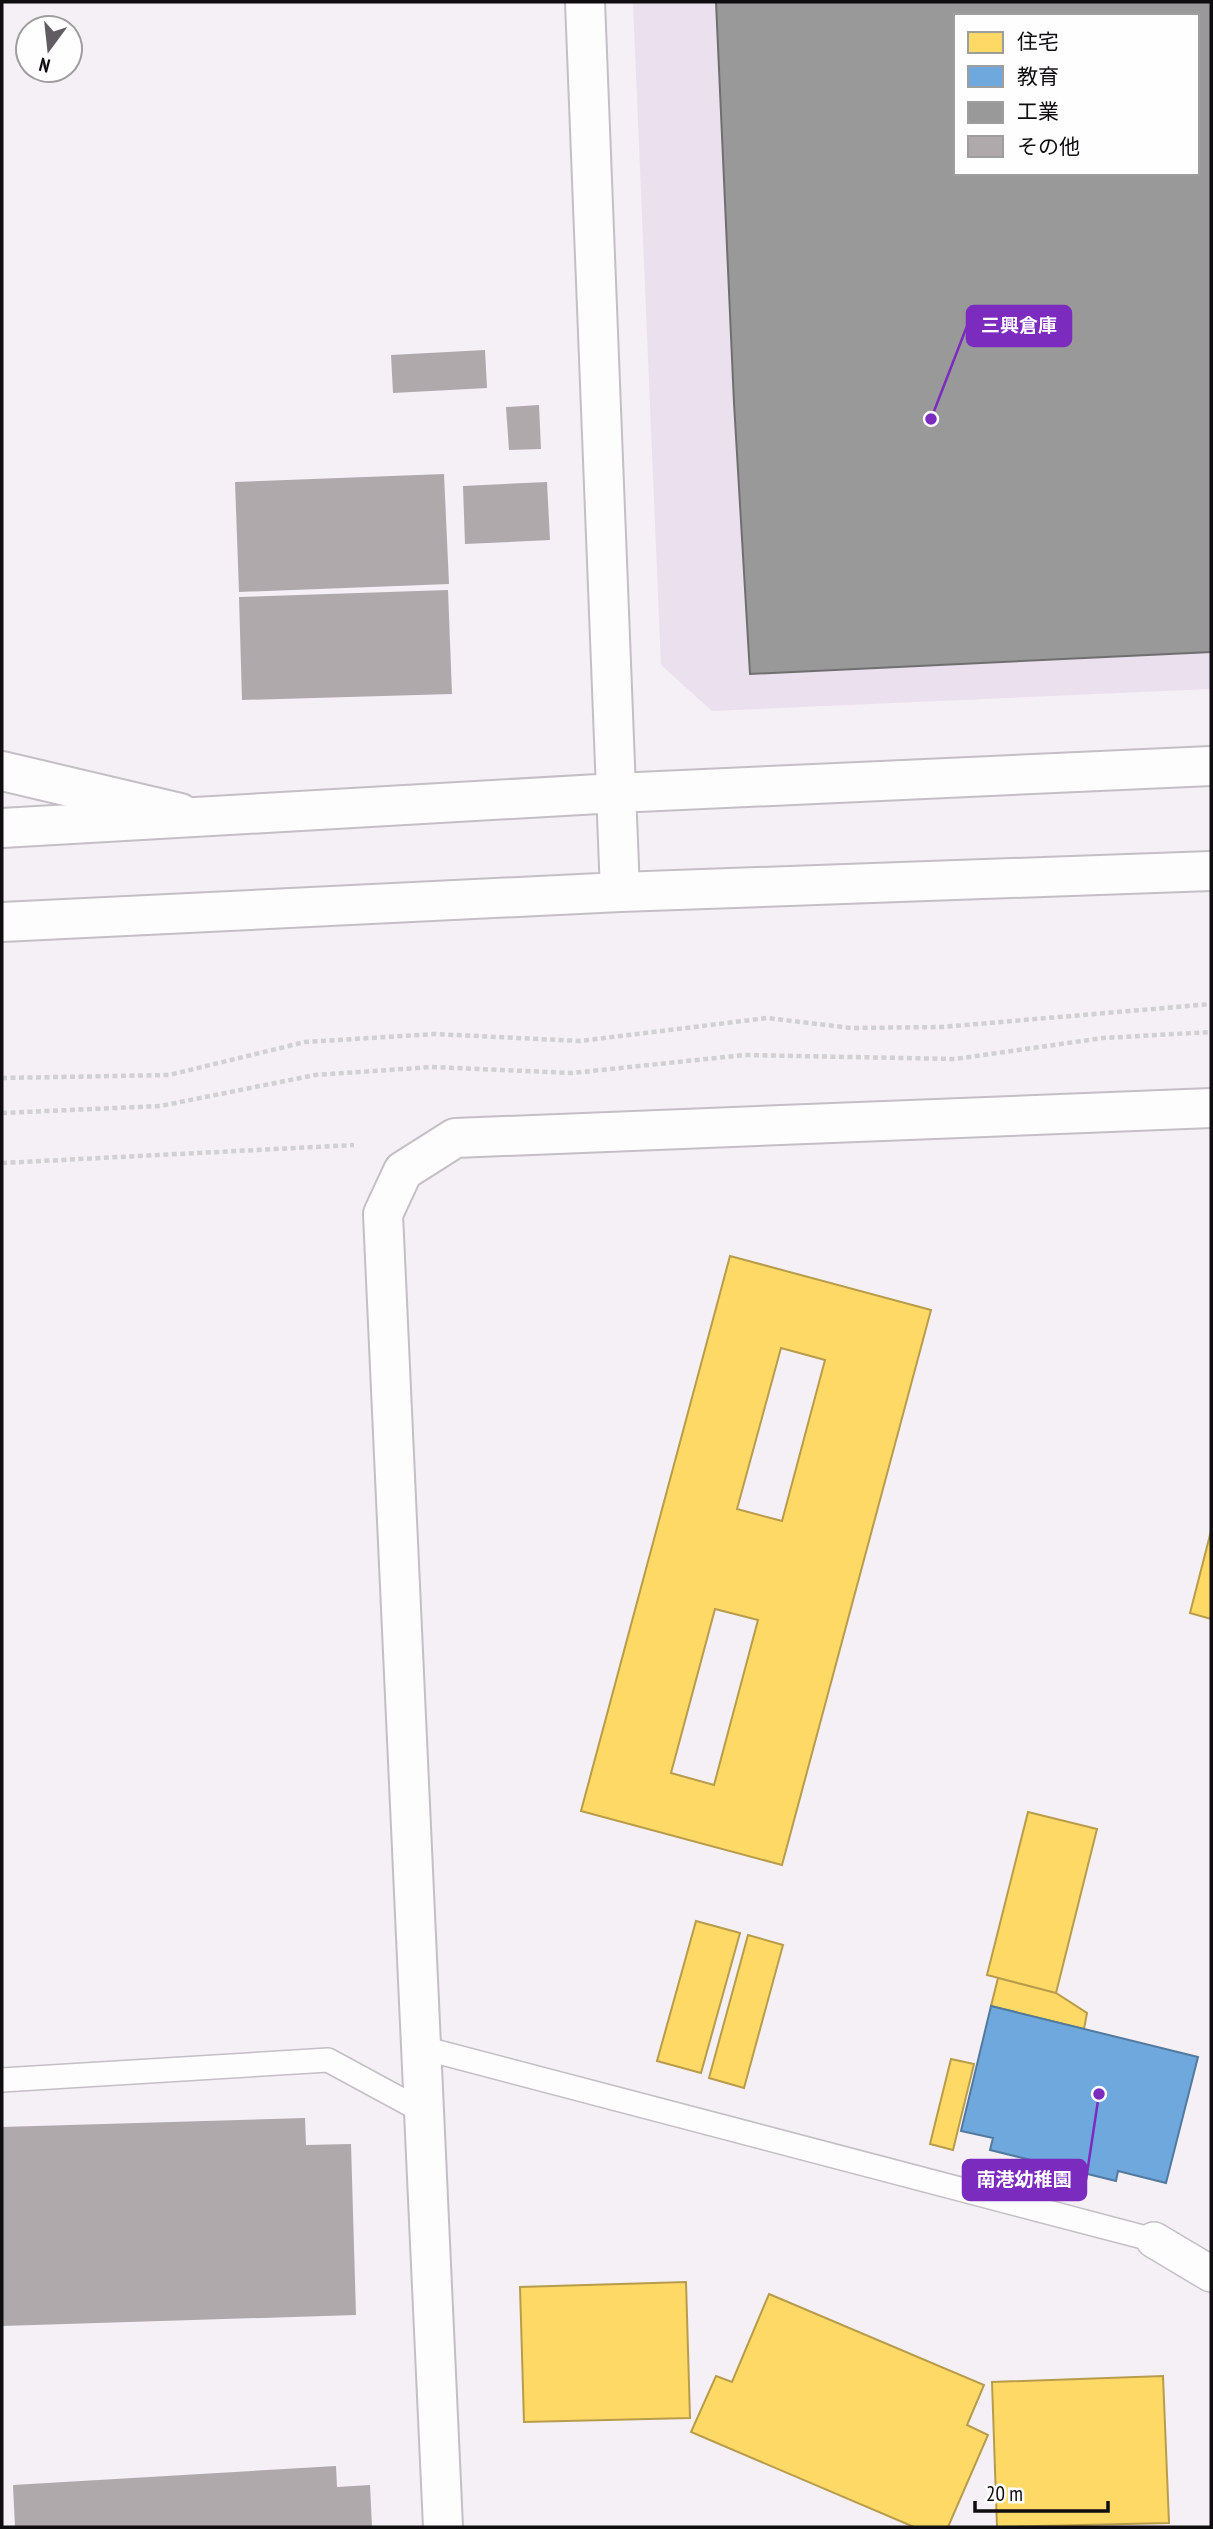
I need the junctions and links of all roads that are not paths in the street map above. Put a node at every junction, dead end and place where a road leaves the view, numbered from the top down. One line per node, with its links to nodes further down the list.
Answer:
1 (585, 2): 4 (street)
2 (1211, 766): 4 (street)
3 (2, 771): 5 (street)
4 (616, 793): 5 (street); 8 (street)
5 (194, 816): 6 (street)
6 (2, 828)
7 (1211, 870): 8 (street)
8 (620, 891): 9 (street)
9 (2, 922)
10 (1211, 1108): 11 (street)
11 (423, 2048): 13 (street); 14 (lane)
12 (2, 2081): 13 (lane)
13 (425, 2112): 16 (street)
14 (1154, 2240): 15 (street)
15 (1211, 2274)
16 (443, 2527)

